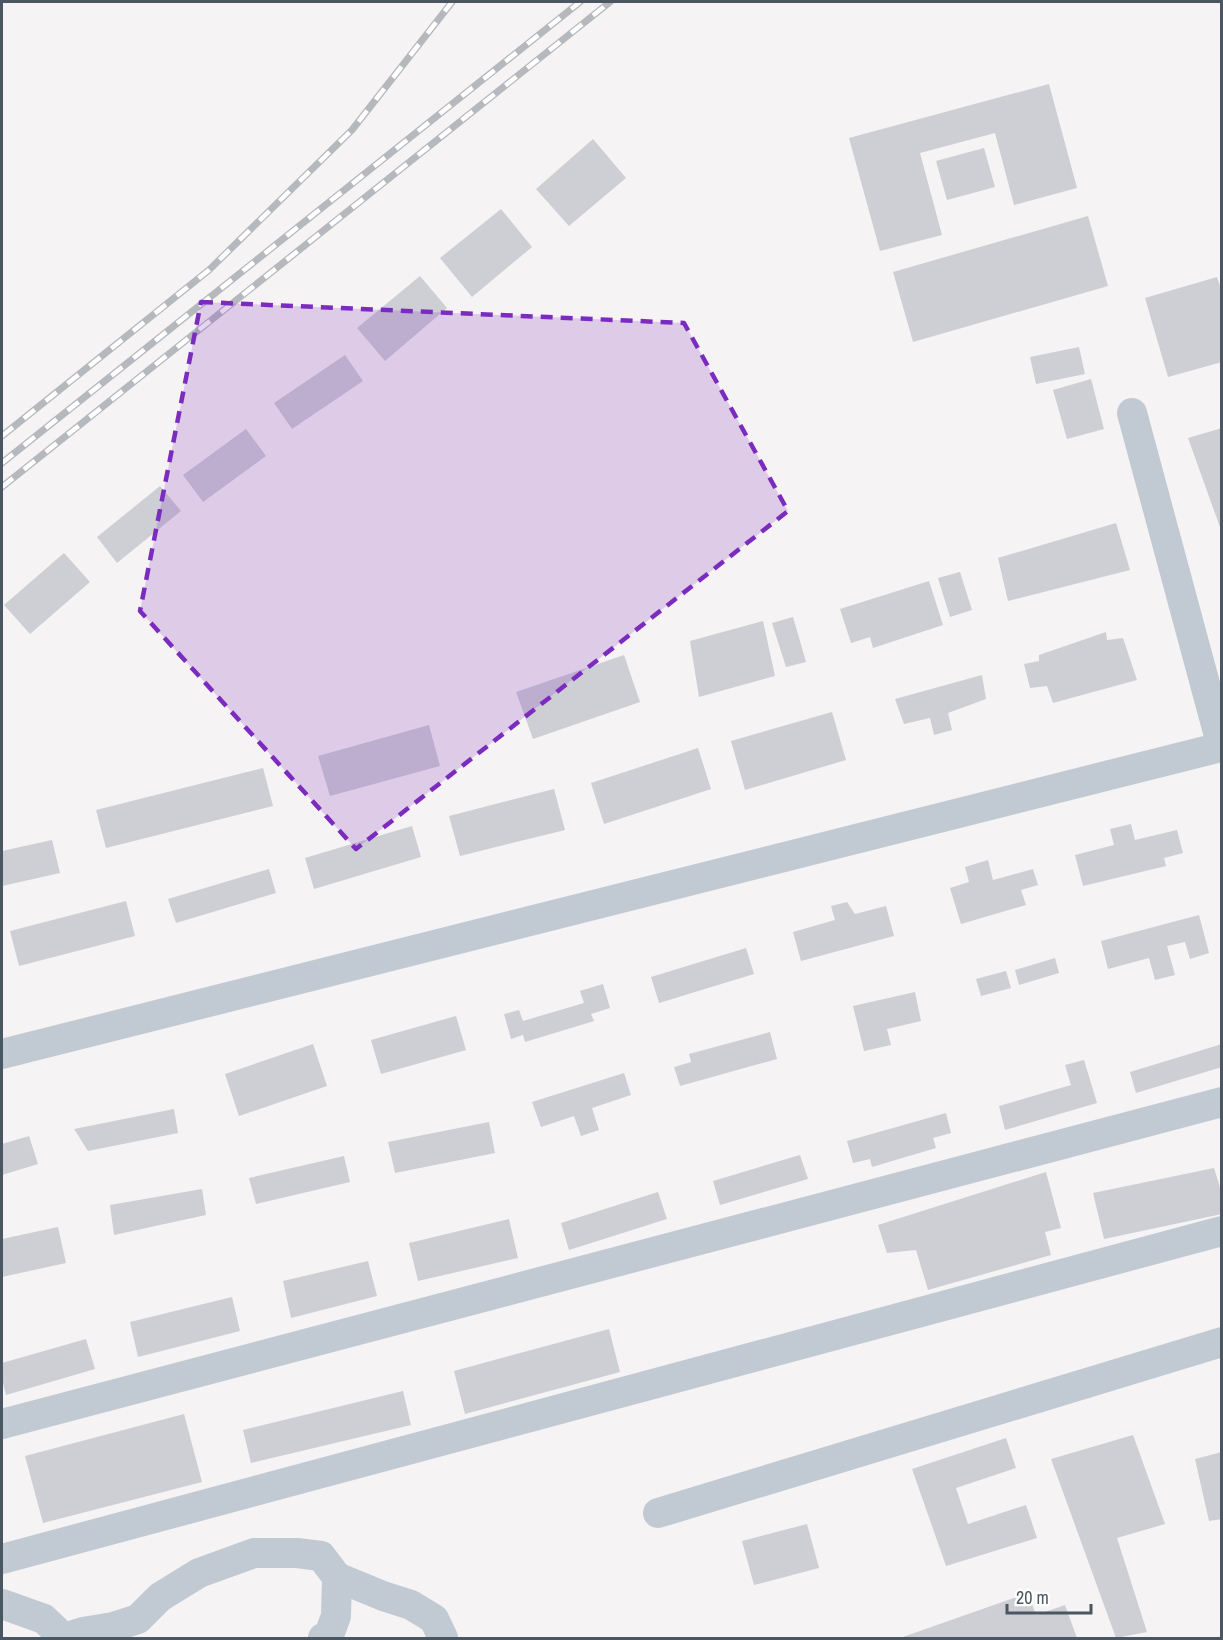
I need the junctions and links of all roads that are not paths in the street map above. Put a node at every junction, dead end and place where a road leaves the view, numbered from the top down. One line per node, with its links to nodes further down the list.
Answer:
1 (1132, 413): 2 (street)
2 (1221, 747): 3 (street)
3 (2, 1054)
4 (1221, 1102): 7 (street)
5 (1221, 1230): 9 (street)
6 (1221, 1342): 8 (street)
7 (2, 1424)
8 (658, 1513)
9 (2, 1559)
10 (338, 1576): 12 (street); 13 (street); 14 (street)
11 (2, 1604): 12 (street)
12 (64, 1638)
13 (323, 1638)
14 (443, 1638)

